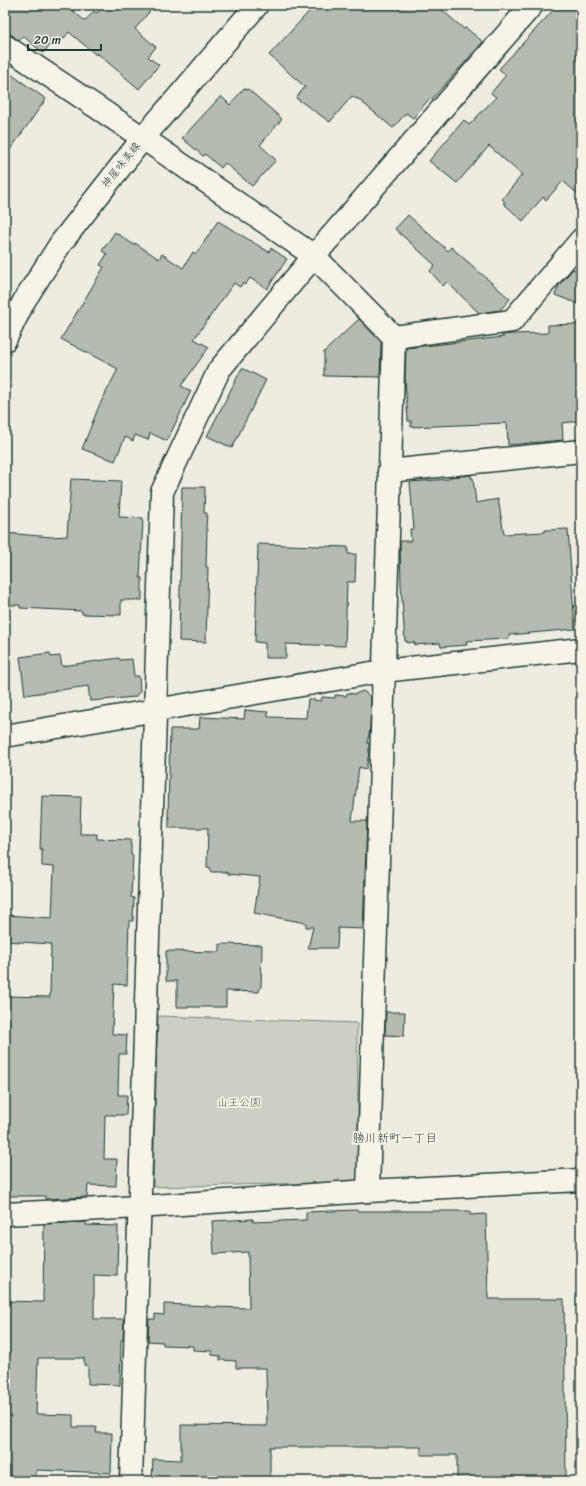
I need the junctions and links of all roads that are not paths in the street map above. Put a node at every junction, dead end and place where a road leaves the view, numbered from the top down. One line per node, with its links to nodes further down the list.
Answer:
1 (258, 5): 4 (street, 神屋味美線)
2 (532, 5): 6 (street)
3 (5, 46): 4 (street)
4 (143, 138): 6 (street); 8 (street, 神屋味美線)
5 (581, 240): 7 (street)
6 (314, 256): 7 (street); 13 (street)
7 (394, 337): 10 (street)
8 (5, 340)
9 (581, 451): 10 (street)
10 (389, 471): 12 (street)
11 (581, 649): 12 (street)
12 (383, 671): 13 (street); 16 (street)
13 (154, 710): 14 (street); 17 (street)
14 (5, 736)
15 (581, 1180): 16 (street)
16 (368, 1191): 17 (street)
17 (139, 1207): 18 (street); 19 (street)
18 (5, 1214)
19 (131, 1481)

